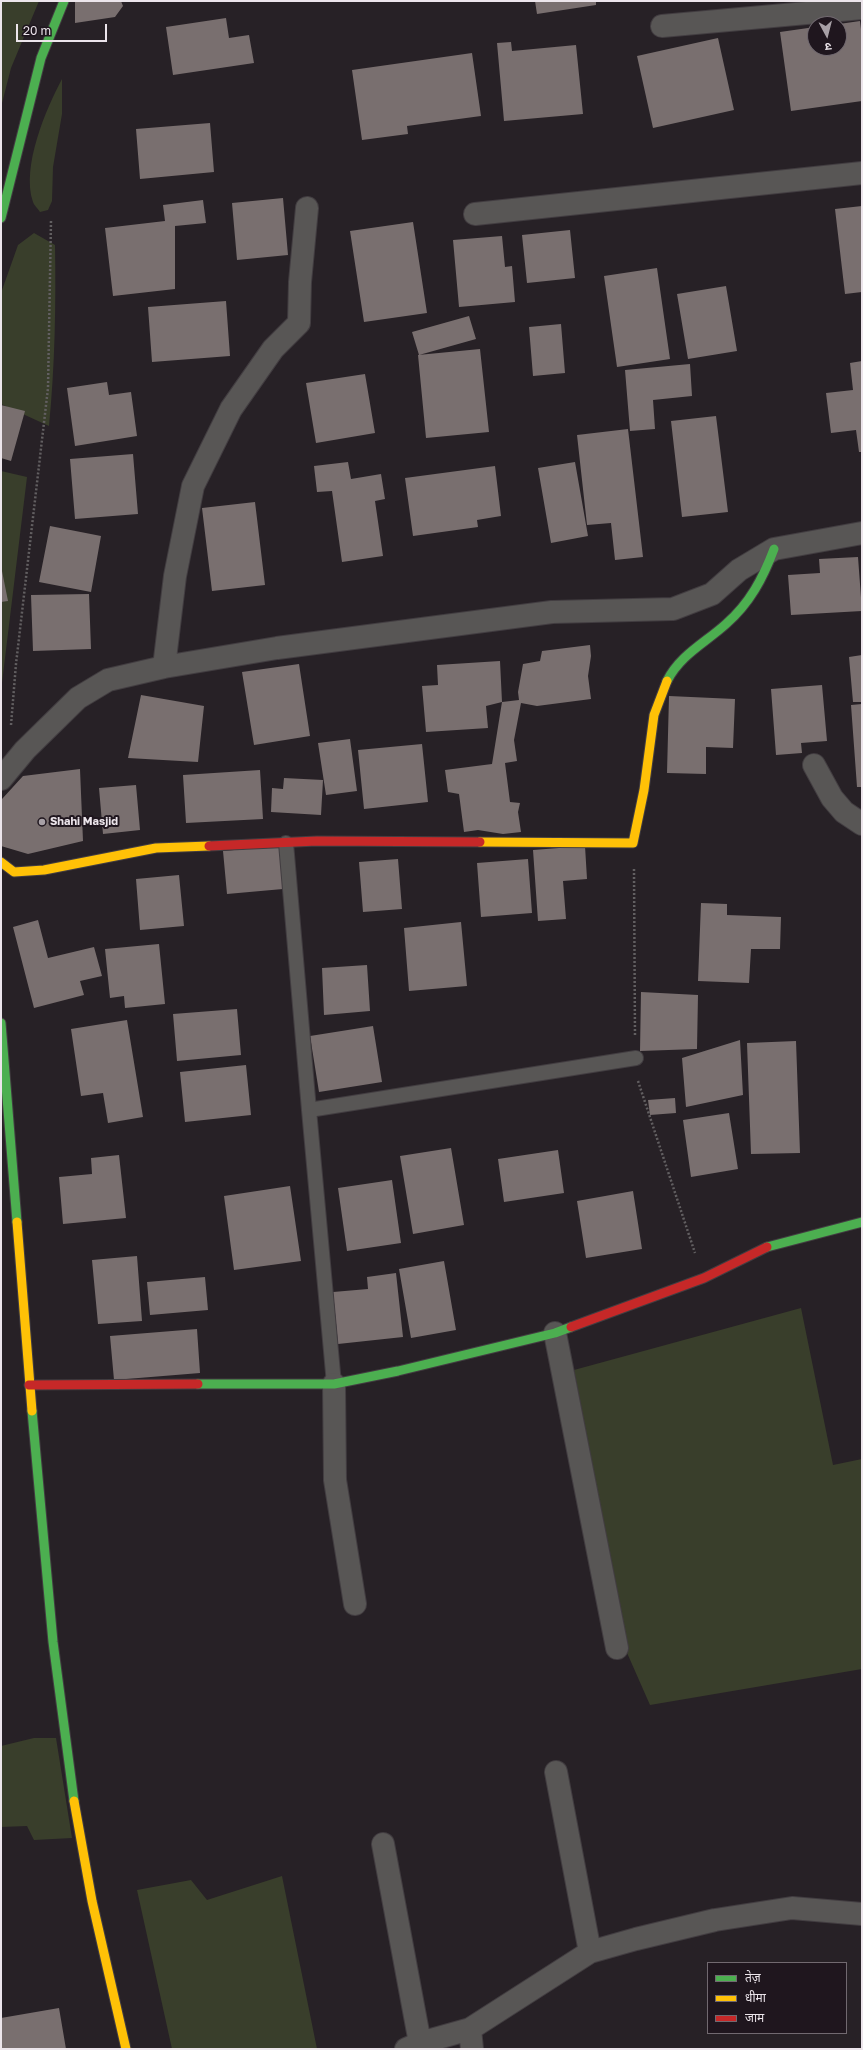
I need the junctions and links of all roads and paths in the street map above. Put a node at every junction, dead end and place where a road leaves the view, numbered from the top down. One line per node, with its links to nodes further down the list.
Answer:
1 (64, 1): 5 (street)
2 (862, 8): 3 (street)
3 (662, 26)
4 (862, 173): 7 (street)
5 (6, 184): 8 (street)
6 (307, 208): 12 (street)
7 (475, 214)
8 (1, 218)
9 (51, 221): 14 (path)
10 (862, 533): 11 (street)
11 (774, 549): 12 (street); 16 (street)
12 (164, 667): 14 (street)
13 (814, 765): 15 (street)
14 (4, 775)
15 (862, 824)
16 (286, 843): 17 (street); 20 (lane)
17 (1, 862)
18 (1, 1023): 24 (street)
19 (636, 1058): 20 (lane)
20 (309, 1110): 23 (lane)
21 (862, 1222): 22 (street)
22 (555, 1333): 23 (street); 26 (street)
23 (334, 1384): 24 (street); 25 (street)
24 (29, 1385): 33 (street)
25 (355, 1604)
26 (617, 1648)
27 (556, 1772): 30 (street)
28 (383, 1844): 32 (street)
29 (862, 1914): 30 (street)
30 (590, 1952): 31 (street)
31 (471, 2039): 32 (street)
32 (413, 2046)
33 (126, 2049)

